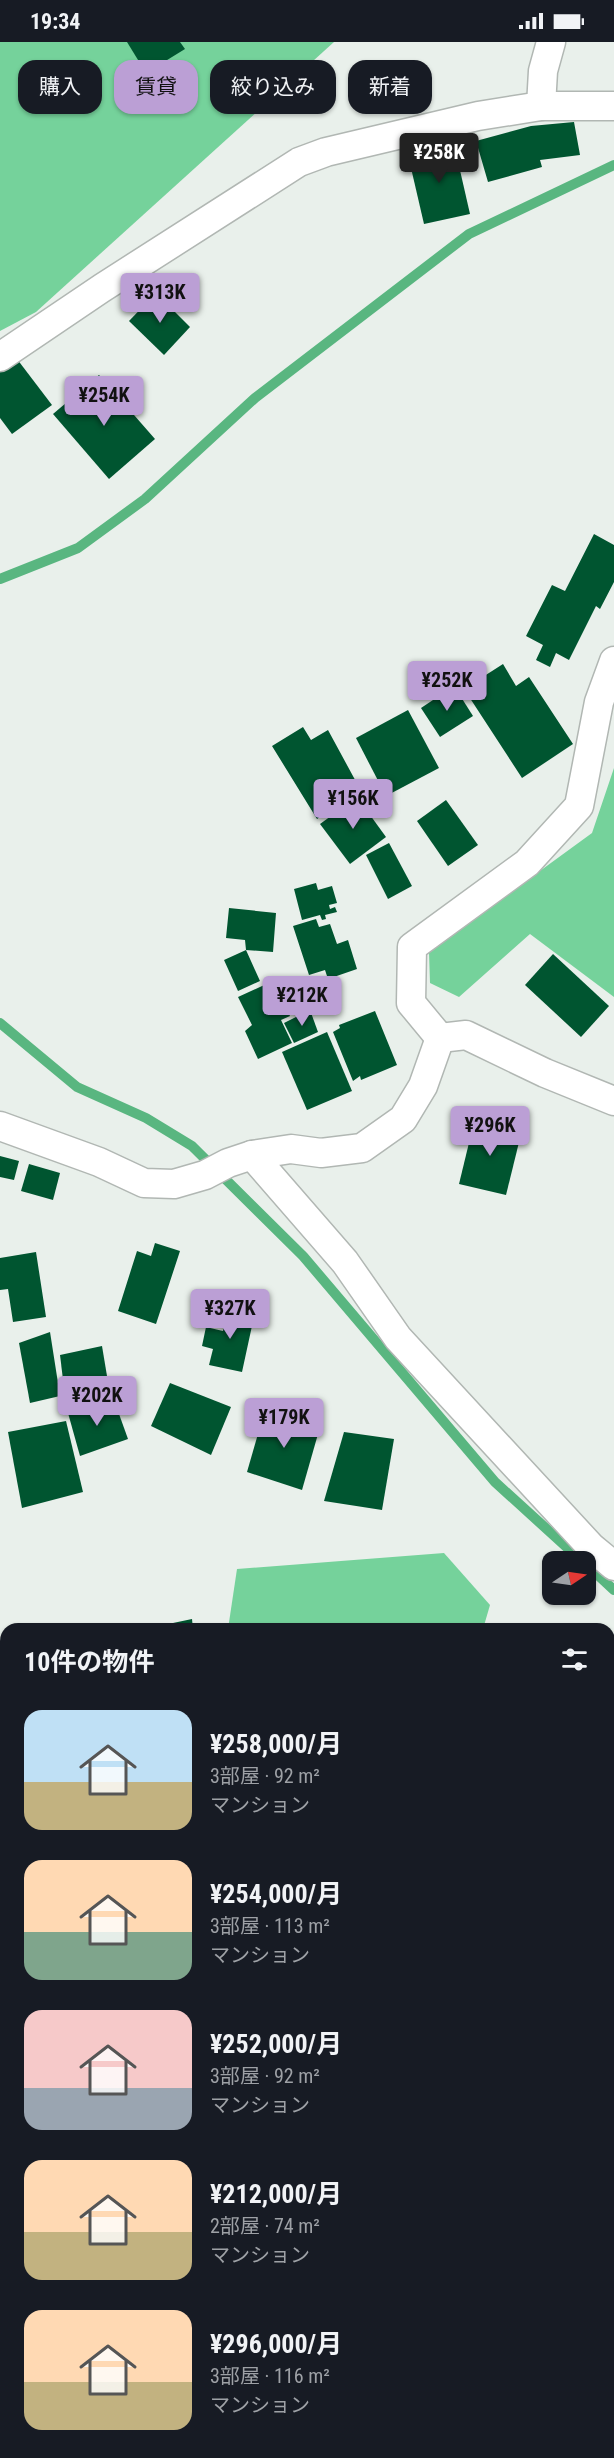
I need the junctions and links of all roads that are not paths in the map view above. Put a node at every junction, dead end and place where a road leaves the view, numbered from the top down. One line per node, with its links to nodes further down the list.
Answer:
1 (551, 42): 2 (street)
2 (541, 106): 3 (street); 4 (street)
3 (614, 106)
4 (0, 357)
5 (614, 661): 6 (street)
6 (440, 1038): 7 (street); 9 (street)
7 (614, 1101)
8 (0, 1126): 9 (street)
9 (228, 1164): 10 (street)
10 (614, 1566)

